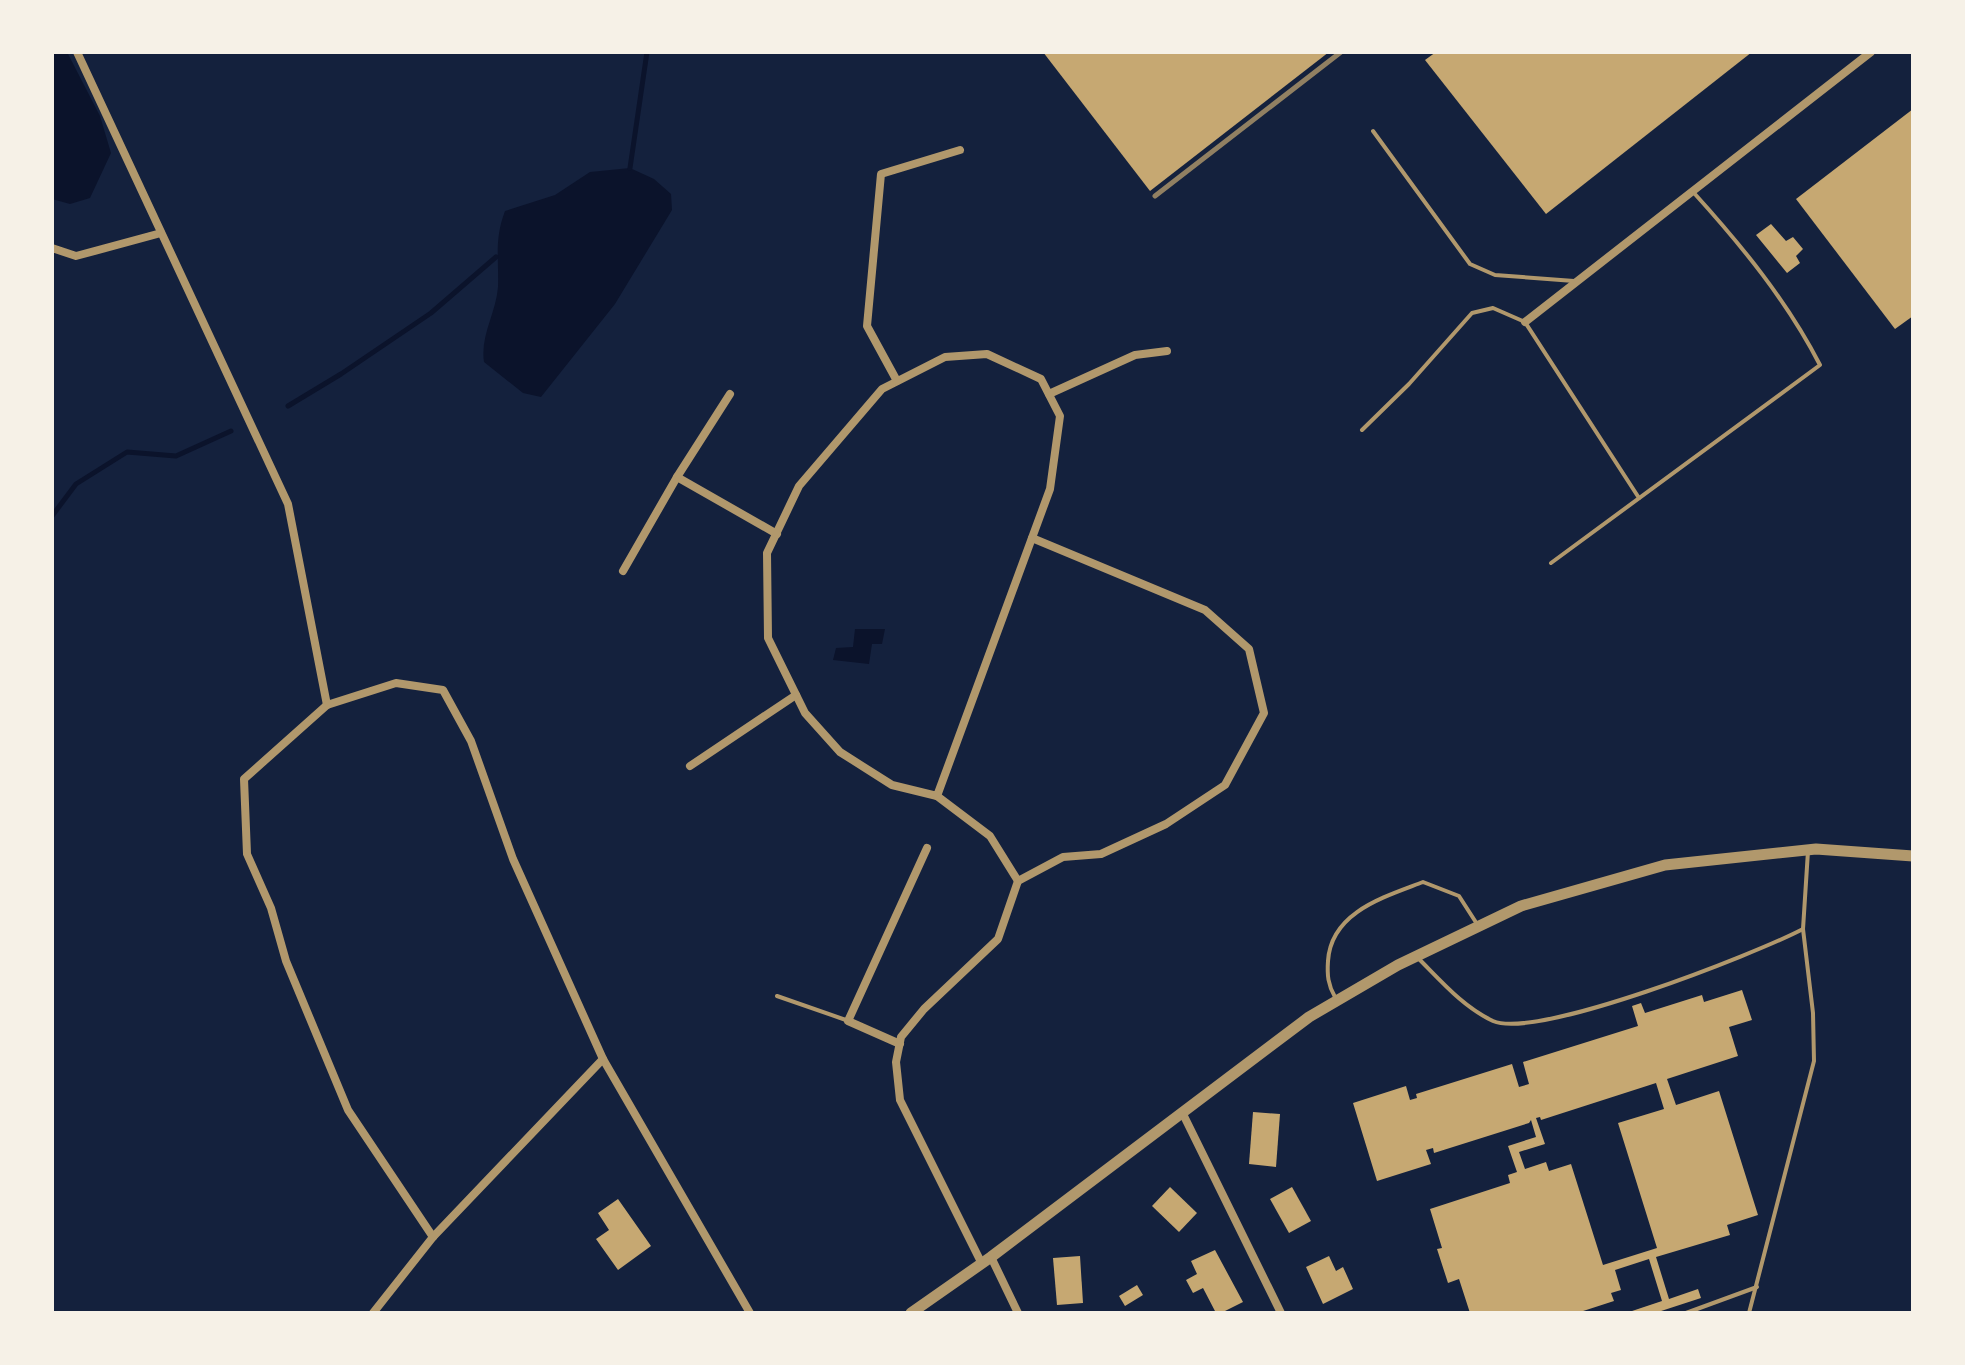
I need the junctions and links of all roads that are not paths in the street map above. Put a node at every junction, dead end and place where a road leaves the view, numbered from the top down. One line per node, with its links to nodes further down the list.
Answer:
1 (77, 52): 6 (street)
2 (1871, 52): 5 (street)
3 (1373, 131): 8 (lane)
4 (960, 150): 11 (street)
5 (1692, 191): 8 (street); 16 (lane)
6 (161, 233): 7 (street); 22 (street)
7 (52, 248)
8 (1577, 281): 9 (street)
9 (1525, 322): 14 (lane); 16 (lane)
10 (1167, 351): 13 (street)
11 (897, 381): 13 (street); 17 (street)
12 (730, 394): 15 (street)
13 (1049, 394): 18 (street)
14 (1362, 430)
15 (677, 477): 17 (street); 20 (street)
16 (1639, 498): 19 (lane)
17 (777, 534): 21 (street)
18 (1032, 538): 24 (street); 28 (street)
19 (1551, 563)
20 (623, 571)
21 (796, 695): 23 (street); 24 (street)
22 (327, 705): 36 (street); 38 (street)
23 (690, 766)
24 (937, 796): 28 (street)
25 (927, 848): 34 (street)
26 (1809, 850): 27 (street); 29 (street); 30 (lane)
27 (1913, 856)
28 (1018, 881): 35 (street)
29 (1478, 926): 31 (street); 33 (lane)
30 (1803, 929): 31 (lane); 40 (lane)
31 (1417, 956): 33 (street)
32 (777, 996): 34 (lane)
33 (1337, 999): 37 (street)
34 (848, 1021): 35 (street)
35 (900, 1044): 39 (street)
36 (603, 1059): 38 (street); 42 (street)
37 (1182, 1112): 39 (street); 45 (street)
38 (433, 1237): 41 (street)
39 (986, 1261): 43 (street); 44 (street)
40 (1757, 1287): 46 (lane); 47 (lane)
41 (373, 1313)
42 (750, 1313)
43 (911, 1313)
44 (1018, 1313)
45 (1281, 1313)
46 (1686, 1313)
47 (1749, 1313)

